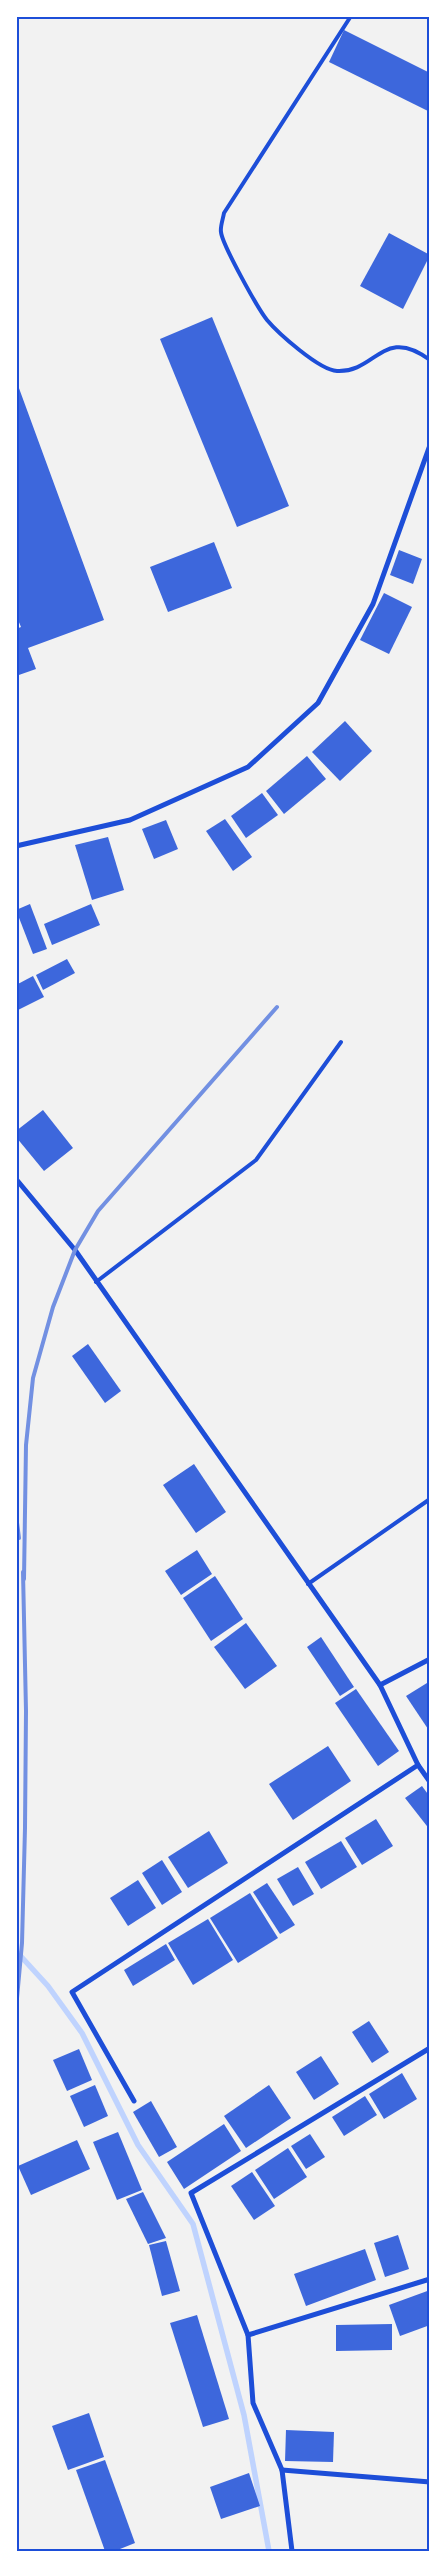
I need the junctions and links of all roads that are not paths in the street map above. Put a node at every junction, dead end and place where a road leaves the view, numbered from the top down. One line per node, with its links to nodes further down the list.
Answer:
1 (351, 16): 2 (lane)
2 (430, 360)
3 (430, 444): 4 (street)
4 (16, 846)
5 (340, 1042): 7 (lane)
6 (16, 1179): 7 (street)
7 (96, 1282): 9 (street)
8 (430, 1499): 9 (lane)
9 (308, 1584): 11 (street)
10 (430, 1659): 11 (street)
11 (380, 1685): 12 (street)
12 (418, 1766): 13 (street); 15 (street)
13 (430, 1782)
14 (430, 2048): 17 (street)
15 (134, 2102)
16 (430, 2279): 17 (street)
17 (248, 2335): 18 (street)
18 (282, 2470): 19 (street); 20 (street)
19 (430, 2482)
20 (292, 2551)

